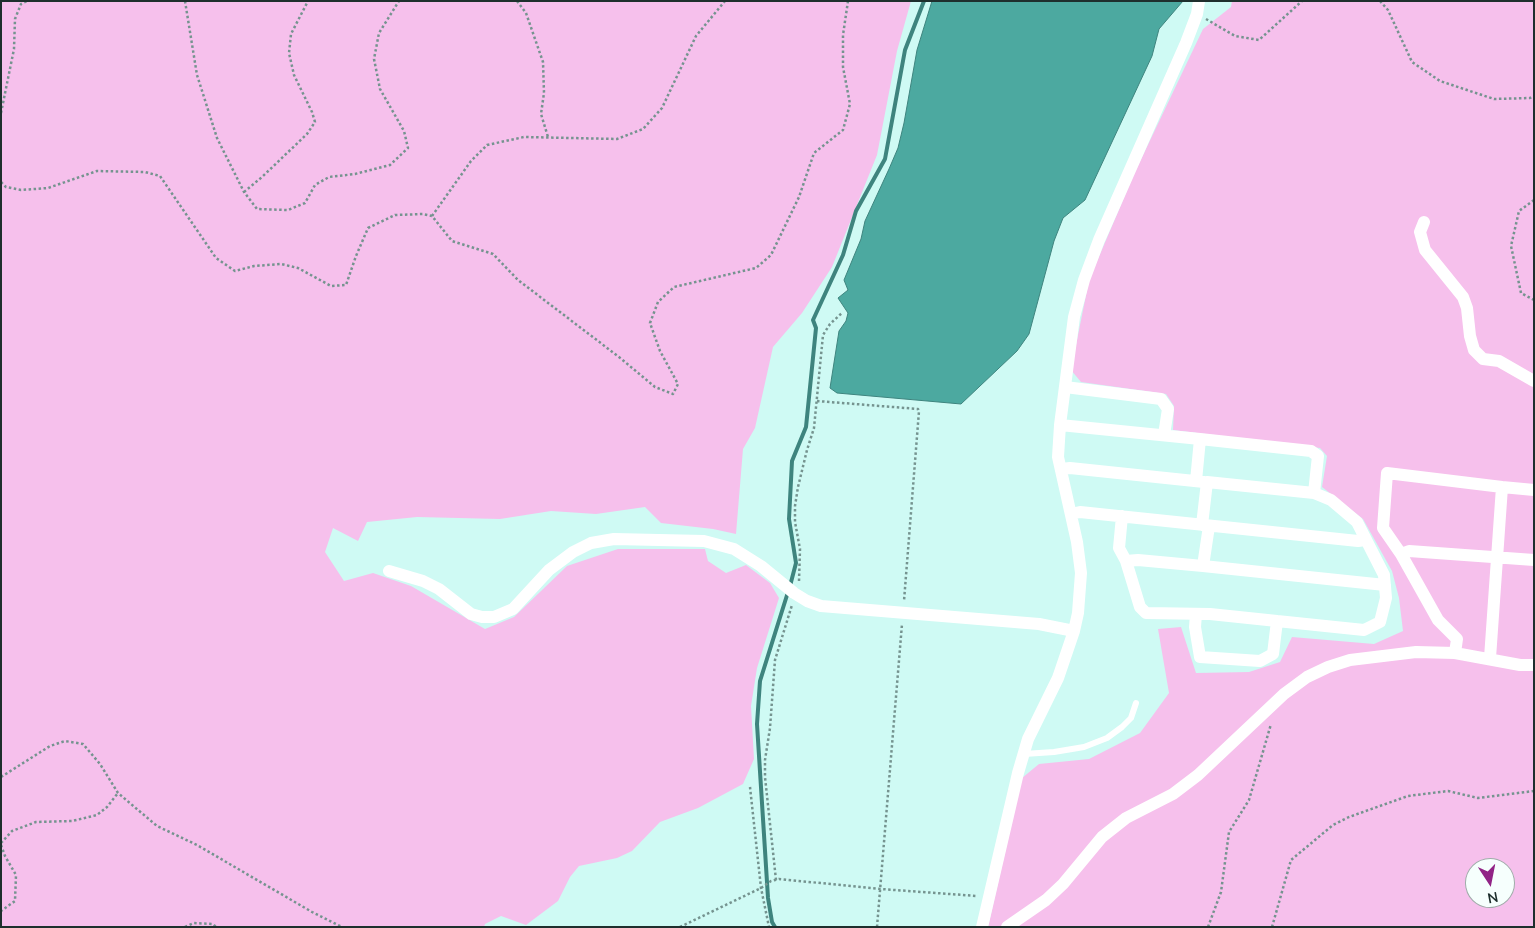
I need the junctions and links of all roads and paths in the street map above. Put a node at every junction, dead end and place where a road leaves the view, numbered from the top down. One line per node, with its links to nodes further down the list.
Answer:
1 (27, 1): 12 (path)
2 (185, 1): 15 (path)
3 (308, 1): 15 (path)
4 (399, 1): 15 (path)
5 (517, 1): 13 (path)
6 (725, 1): 13 (path)
7 (848, 1): 17 (path)
8 (1302, 1): 10 (path)
9 (1380, 1): 11 (path)
10 (1198, 7): 21 (street)
11 (1534, 96)
12 (1, 113)
13 (548, 137): 17 (path)
14 (1, 182): 17 (path)
15 (244, 192)
16 (1534, 200): 19 (path)
17 (432, 216)
18 (1424, 222): 20 (street)
19 (1534, 300)
20 (1534, 381)
21 (1065, 387): 22 (street); 23 (street)
22 (1060, 425): 23 (street); 25 (street)
23 (1164, 435): 24 (street)
24 (1200, 439): 26 (street); 29 (street)
25 (1062, 470): 26 (street); 30 (street)
26 (1201, 482): 29 (street); 32 (street)
27 (1502, 488): 28 (street); 34 (street); 35 (street)
28 (1534, 490)
29 (1314, 492): 33 (street)
30 (1071, 514): 31 (street); 43 (street)
31 (1122, 516): 32 (street); 37 (street)
32 (1205, 526): 33 (street); 38 (street)
33 (1366, 540): 40 (street)
34 (1400, 554): 35 (street); 44 (street)
35 (1498, 556): 36 (street); 45 (street)
36 (1534, 560)
37 (1126, 561): 38 (street); 41 (street)
38 (1203, 566): 40 (street)
39 (389, 571): 43 (street)
40 (1385, 585): 42 (street)
41 (1196, 614): 42 (street); 42 (street)
42 (1277, 621)
43 (1074, 631): 49 (street)
44 (1456, 653): 45 (street); 48 (street)
45 (1490, 658): 46 (street)
46 (1534, 665)
47 (1136, 704): 49 (lane)
48 (1269, 708): 64 (street); 65 (path)
49 (1024, 754): 56 (street)
50 (1, 777): 53 (path)
51 (750, 787): 55 (path)
52 (1534, 791): 66 (path)
53 (118, 793): 54 (path); 60 (path)
54 (1, 844): 57 (path)
55 (762, 887): 56 (path); 61 (path); 62 (path)
56 (989, 897): 63 (street)
57 (1, 911)
58 (185, 927): 59 (path)
59 (216, 927)
60 (342, 927)
61 (680, 927)
62 (769, 927)
63 (982, 927)
64 (1007, 927)
65 (1208, 927)
66 (1272, 927)

